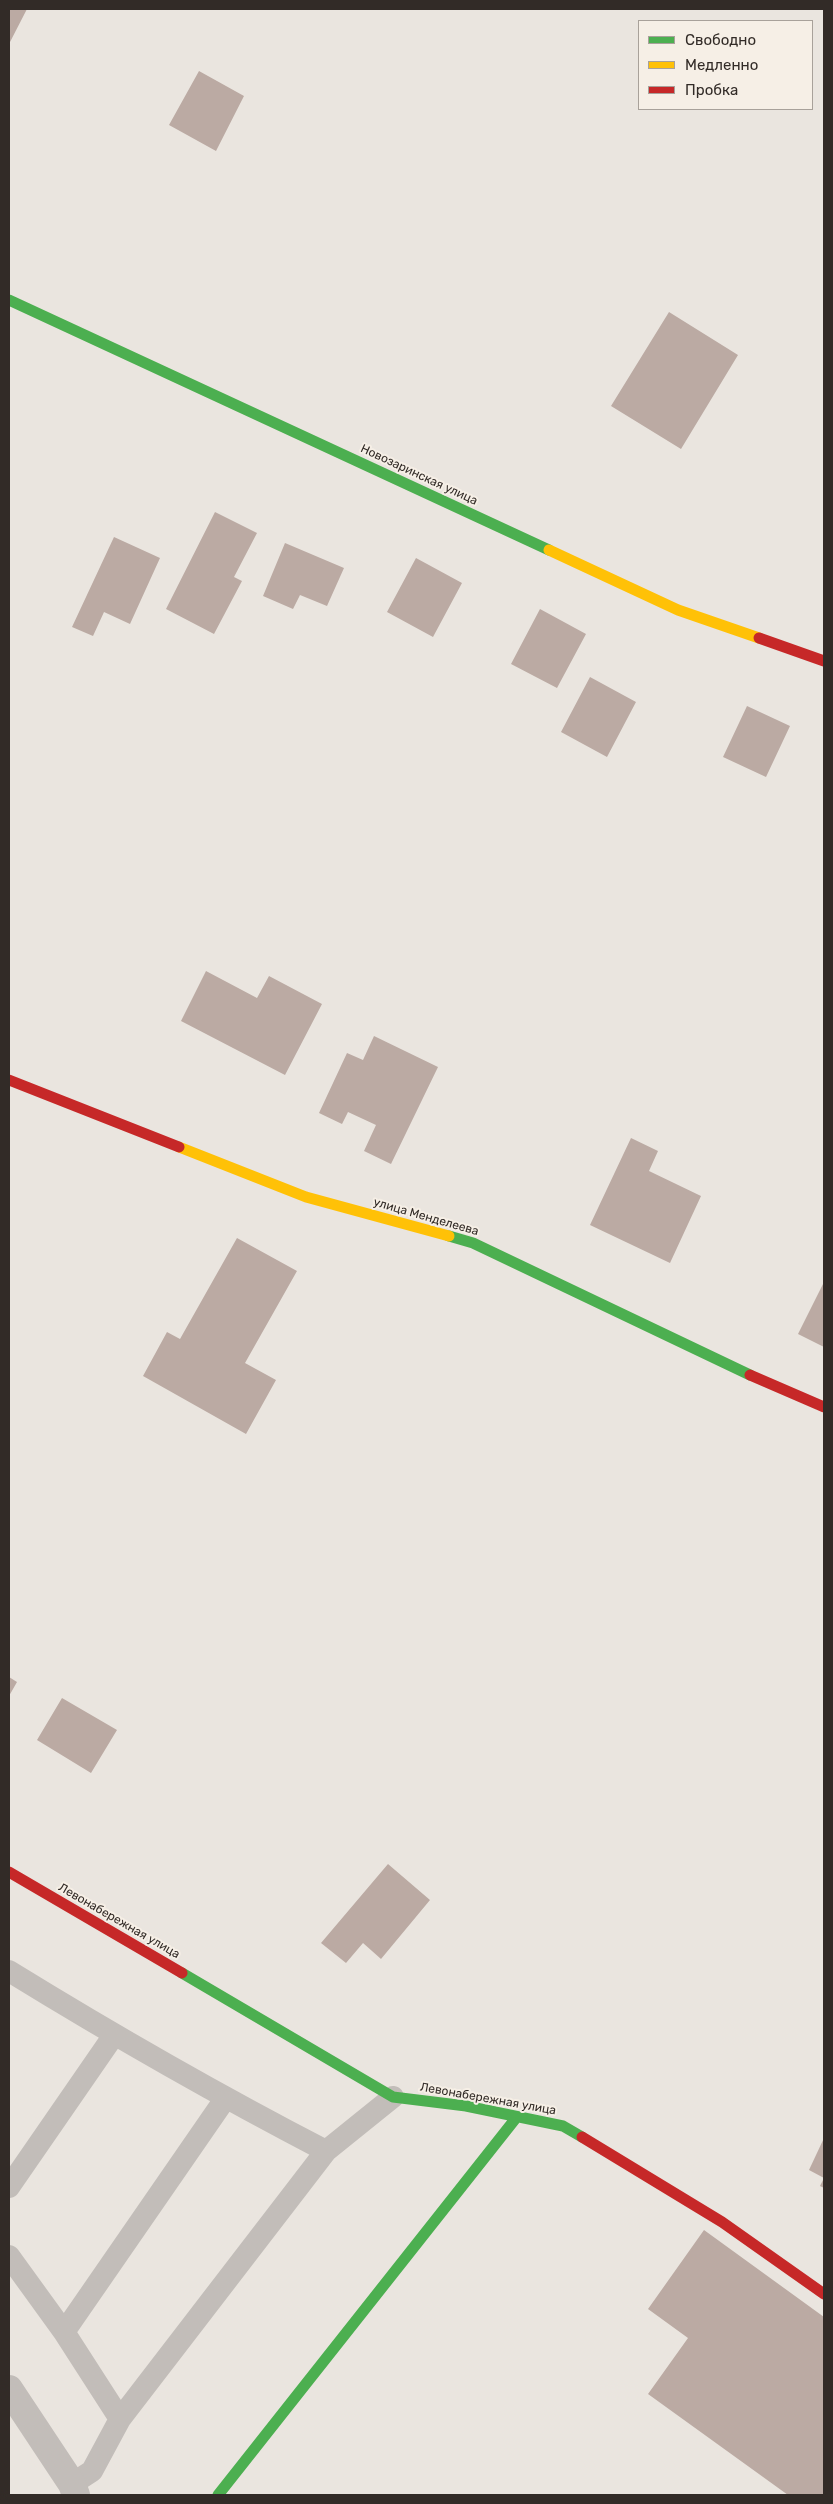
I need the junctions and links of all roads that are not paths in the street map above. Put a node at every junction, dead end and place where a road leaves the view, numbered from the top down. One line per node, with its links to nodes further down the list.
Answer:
1 (9, 300): 2 (street, Новозаринская улица)
2 (824, 661)
3 (9, 1080): 4 (street, улица Менделеева)
4 (824, 1407)
5 (9, 1872): 8 (street, Левонабережная улица)
6 (9, 1973): 7 (lane)
7 (114, 2036): 9 (lane); 12 (lane)
8 (393, 2097): 10 (street, Левонабережная улица); 11 (lane)
9 (225, 2098): 11 (lane); 15 (lane)
10 (516, 2118): 14 (street, Левонабережная улица); 19 (street)
11 (326, 2151): 17 (lane)
12 (9, 2187)
13 (9, 2256): 15 (lane)
14 (824, 2294)
15 (64, 2332): 17 (lane)
16 (9, 2389): 18 (street)
17 (120, 2419): 18 (lane)
18 (74, 2490)
19 (218, 2495)

